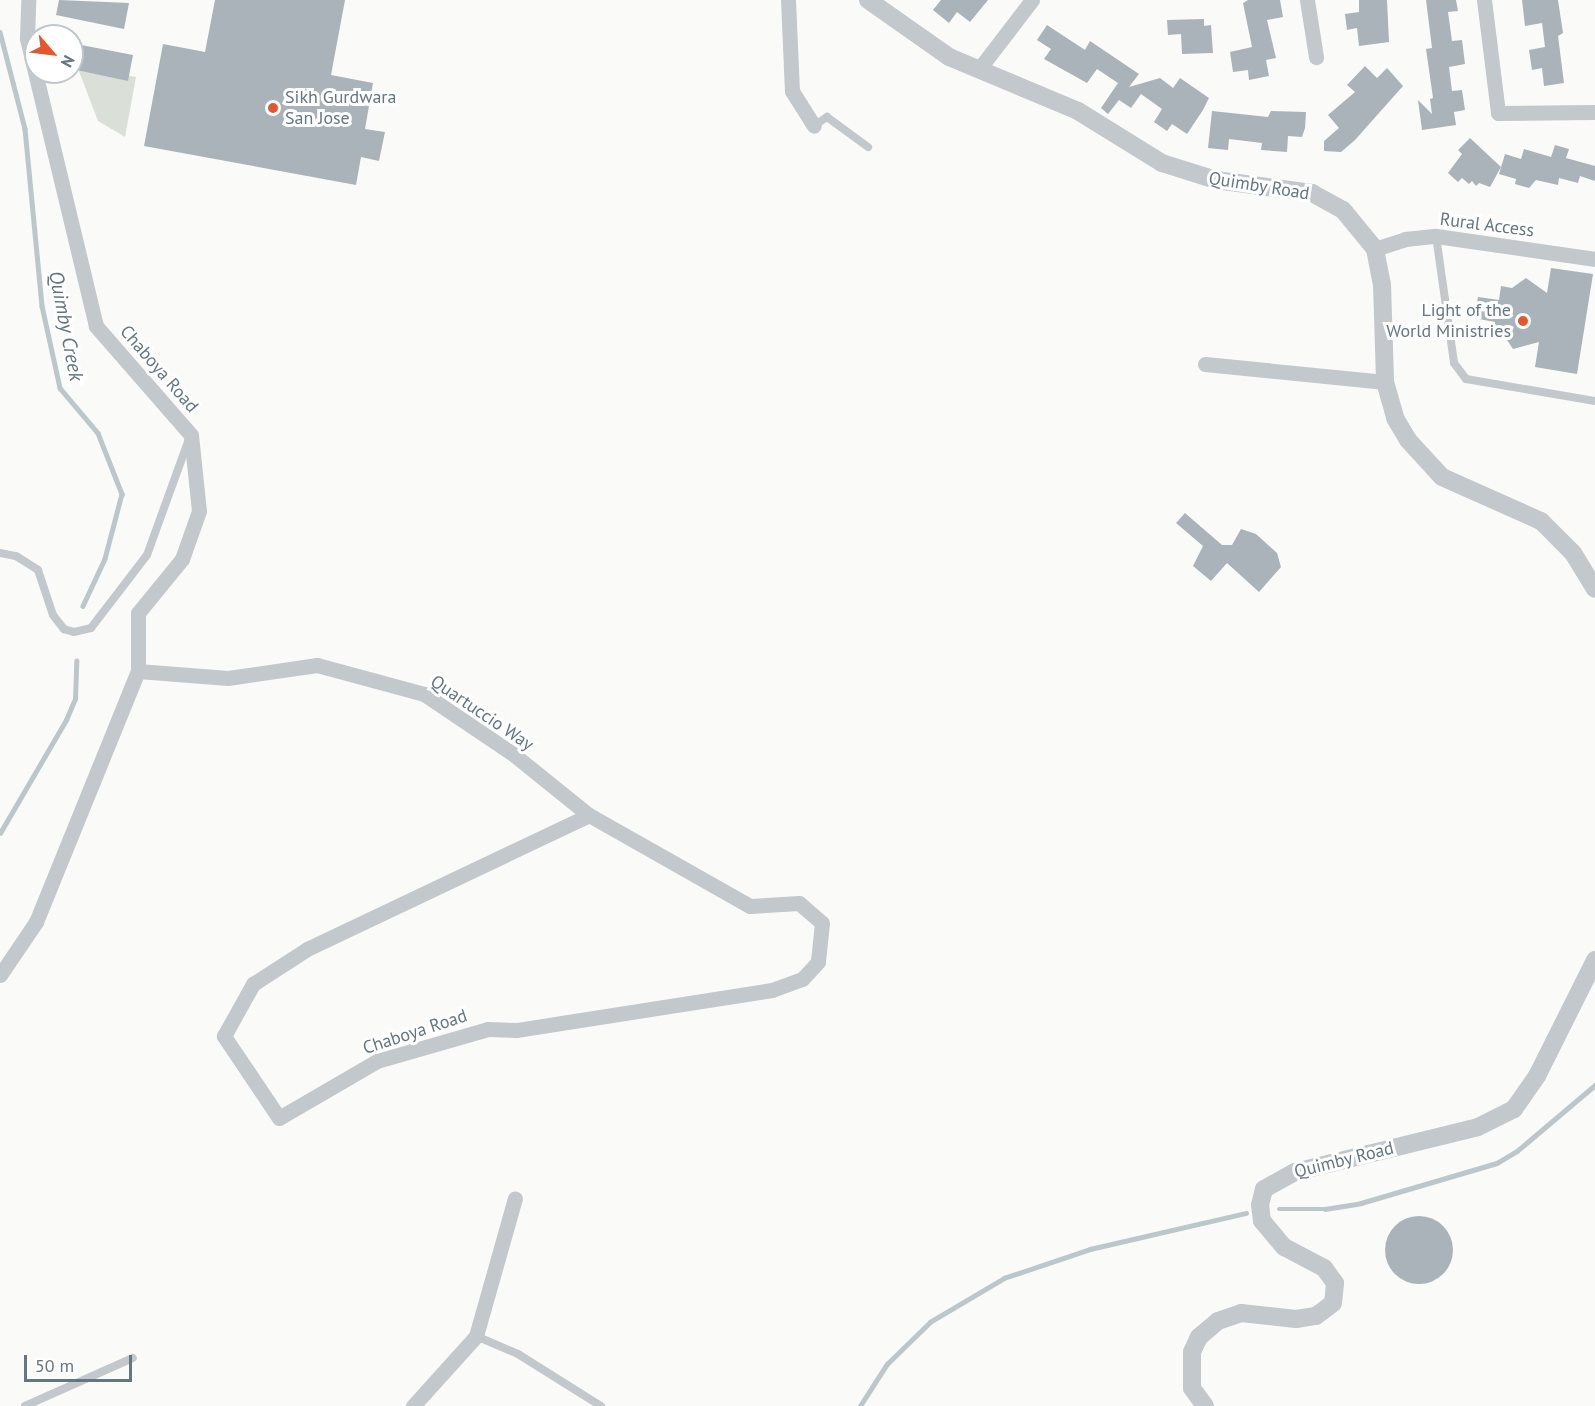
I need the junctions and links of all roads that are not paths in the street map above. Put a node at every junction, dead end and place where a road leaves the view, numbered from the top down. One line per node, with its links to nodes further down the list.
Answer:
1 (28, 0): 18 (street, Chaboya Road)
2 (788, 0): 10 (street)
3 (868, 0): 8 (street, Quimby Road)
4 (1032, 0): 8 (street)
5 (1307, 0): 7 (street)
6 (1484, 0): 9 (street)
7 (1316, 57)
8 (979, 69): 13 (street, Quimby Road)
9 (1595, 112)
10 (814, 126): 11 (lane)
11 (868, 147)
12 (1436, 236): 13 (street, Rural Access); 14 (street, Rural Access); 17 (lane)
13 (1375, 249): 16 (street, Quimby Road)
14 (1595, 259)
15 (1205, 364): 16 (street)
16 (1385, 382): 20 (street, Quimby Road)
17 (1595, 400)
18 (191, 435): 19 (lane); 21 (street, Chaboya Road)
19 (0, 553)
20 (1595, 589)
21 (138, 671): 22 (street, Quartuccio Way); 25 (street, Chaboya Road)
22 (589, 815): 23 (street, Quartuccio Way); 23 (street, Chaboya Road)
23 (673, 860)
24 (1595, 960): 32 (street, Quimby Road)
25 (0, 975)
26 (514, 1198): 27 (street)
27 (476, 1336): 30 (street); 31 (lane)
28 (132, 1358): 29 (lane)
29 (25, 1406)
30 (413, 1406)
31 (601, 1406)
32 (1205, 1406)

